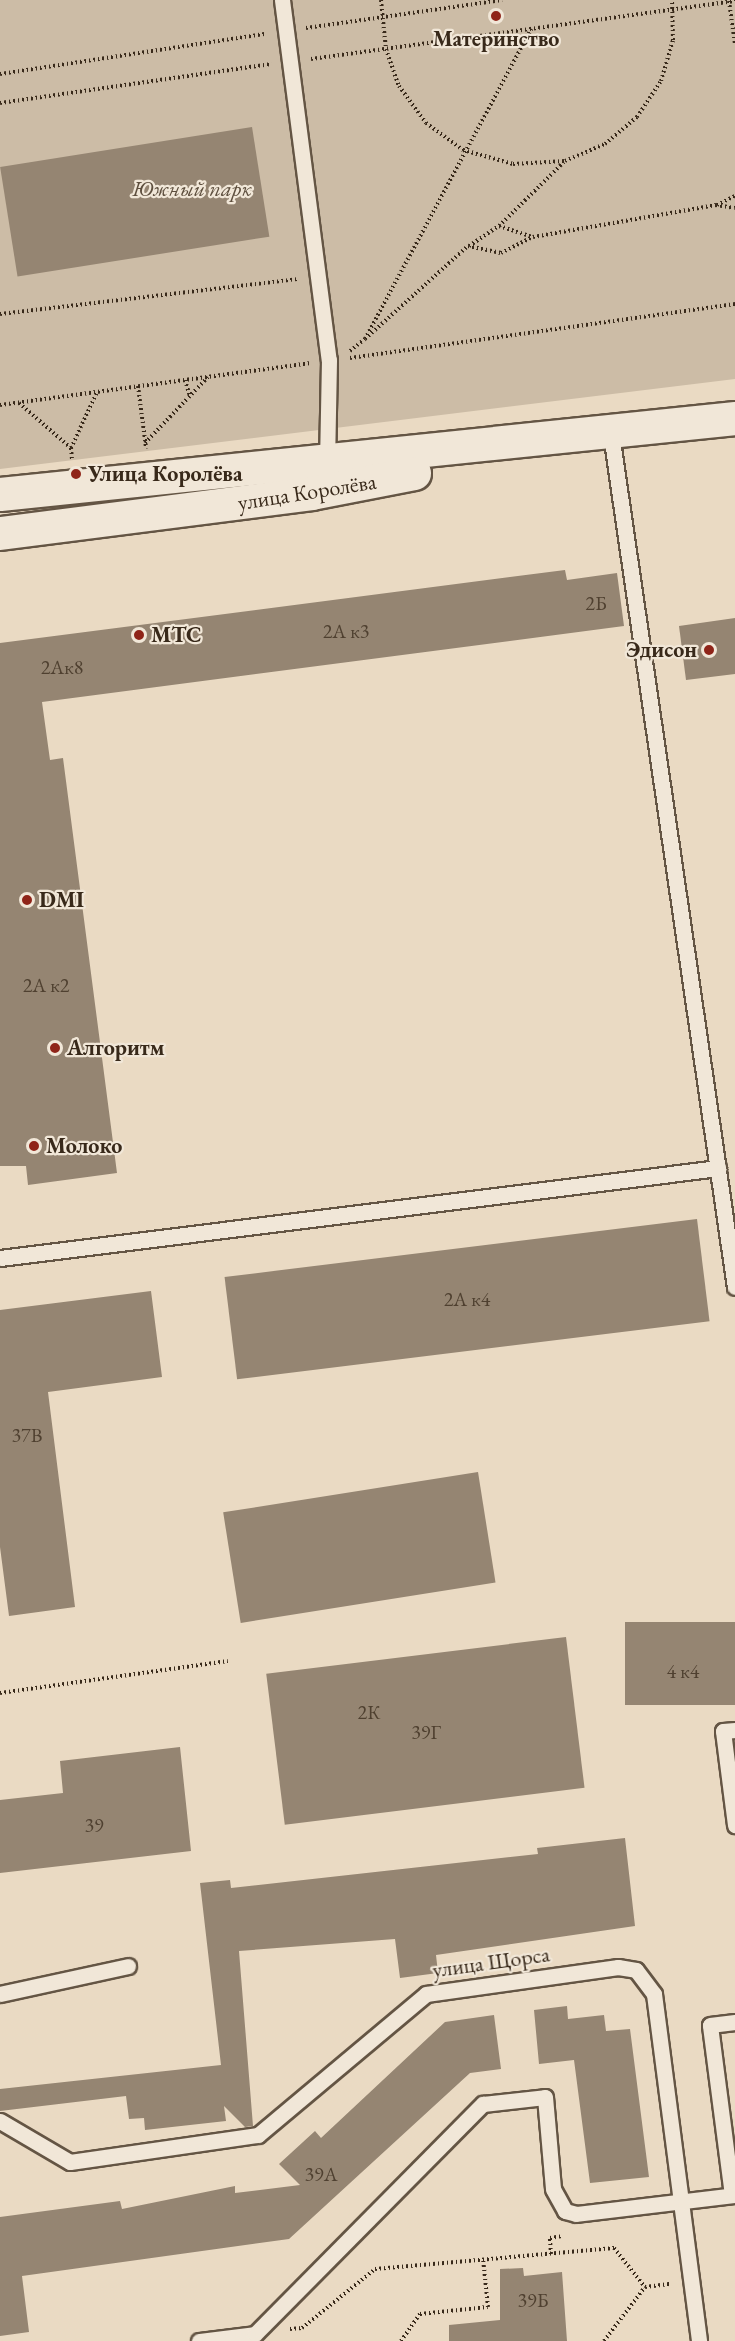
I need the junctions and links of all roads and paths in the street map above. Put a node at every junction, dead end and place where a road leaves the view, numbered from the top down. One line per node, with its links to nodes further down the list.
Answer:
1 (282, 0): 9 (lane)
2 (381, 0): 7 (path)
3 (502, 0): 7 (path)
4 (672, 0): 6 (path)
5 (731, 1): 6 (path); 10 (path)
6 (674, 9): 8 (path); 16 (path)
7 (380, 18): 9 (path); 11 (path)
8 (531, 28): 11 (path); 15 (path)
9 (286, 31): 12 (lane); 13 (path)
10 (735, 44)
11 (386, 49): 12 (path); 15 (path)
12 (290, 62): 14 (path); 23 (lane)
13 (0, 74)
14 (0, 103)
15 (463, 150): 16 (path); 26 (path)
16 (565, 161): 20 (path)
17 (735, 196): 18 (path)
18 (716, 205): 19 (path); 21 (path)
19 (735, 208)
20 (499, 226): 21 (path); 22 (path)
21 (533, 237): 22 (path)
22 (468, 246): 26 (path)
23 (318, 277): 25 (path); 28 (lane)
24 (735, 304): 28 (path)
25 (0, 314)
26 (365, 339): 27 (path)
27 (350, 351)
28 (329, 360): 29 (path); 42 (lane)
29 (208, 377): 30 (path); 33 (path)
30 (185, 380): 31 (path); 33 (path)
31 (138, 386): 32 (path); 38 (path)
32 (97, 392): 34 (path); 39 (path)
33 (190, 396): 38 (path)
34 (18, 402): 35 (path); 39 (path)
35 (0, 405)
36 (735, 418): 37 (street, улица Королёва)
37 (611, 434): 42 (street, улица Королёва); 44 (street, улица Королёва); 45 (lane)
38 (145, 443): 40 (path)
39 (71, 448): 41 (path)
40 (136, 454)
41 (83, 460)
42 (327, 463): 43 (street, улица Королёва)
43 (0, 494)
44 (0, 533)
45 (718, 1168): 46 (lane); 47 (lane)
46 (0, 1258)
47 (735, 1287)
48 (228, 1661): 49 (path)
49 (0, 1693)
50 (735, 1730): 51 (lane)
51 (735, 1825)
52 (128, 1966): 53 (lane)
53 (0, 1994)
54 (735, 2022): 56 (lane)
55 (0, 2121): 57 (lane, улица Щорса)
56 (733, 2195): 57 (lane)
57 (682, 2202): 63 (lane); 67 (lane, улица Щорса)
58 (562, 2236): 59 (path)
59 (551, 2253): 60 (path); 62 (path)
60 (483, 2259): 63 (path); 65 (path)
61 (671, 2283): 62 (path)
62 (645, 2287): 66 (path)
63 (255, 2334): 64 (lane)
64 (200, 2341)
65 (401, 2341)
66 (604, 2341)
67 (699, 2341)

